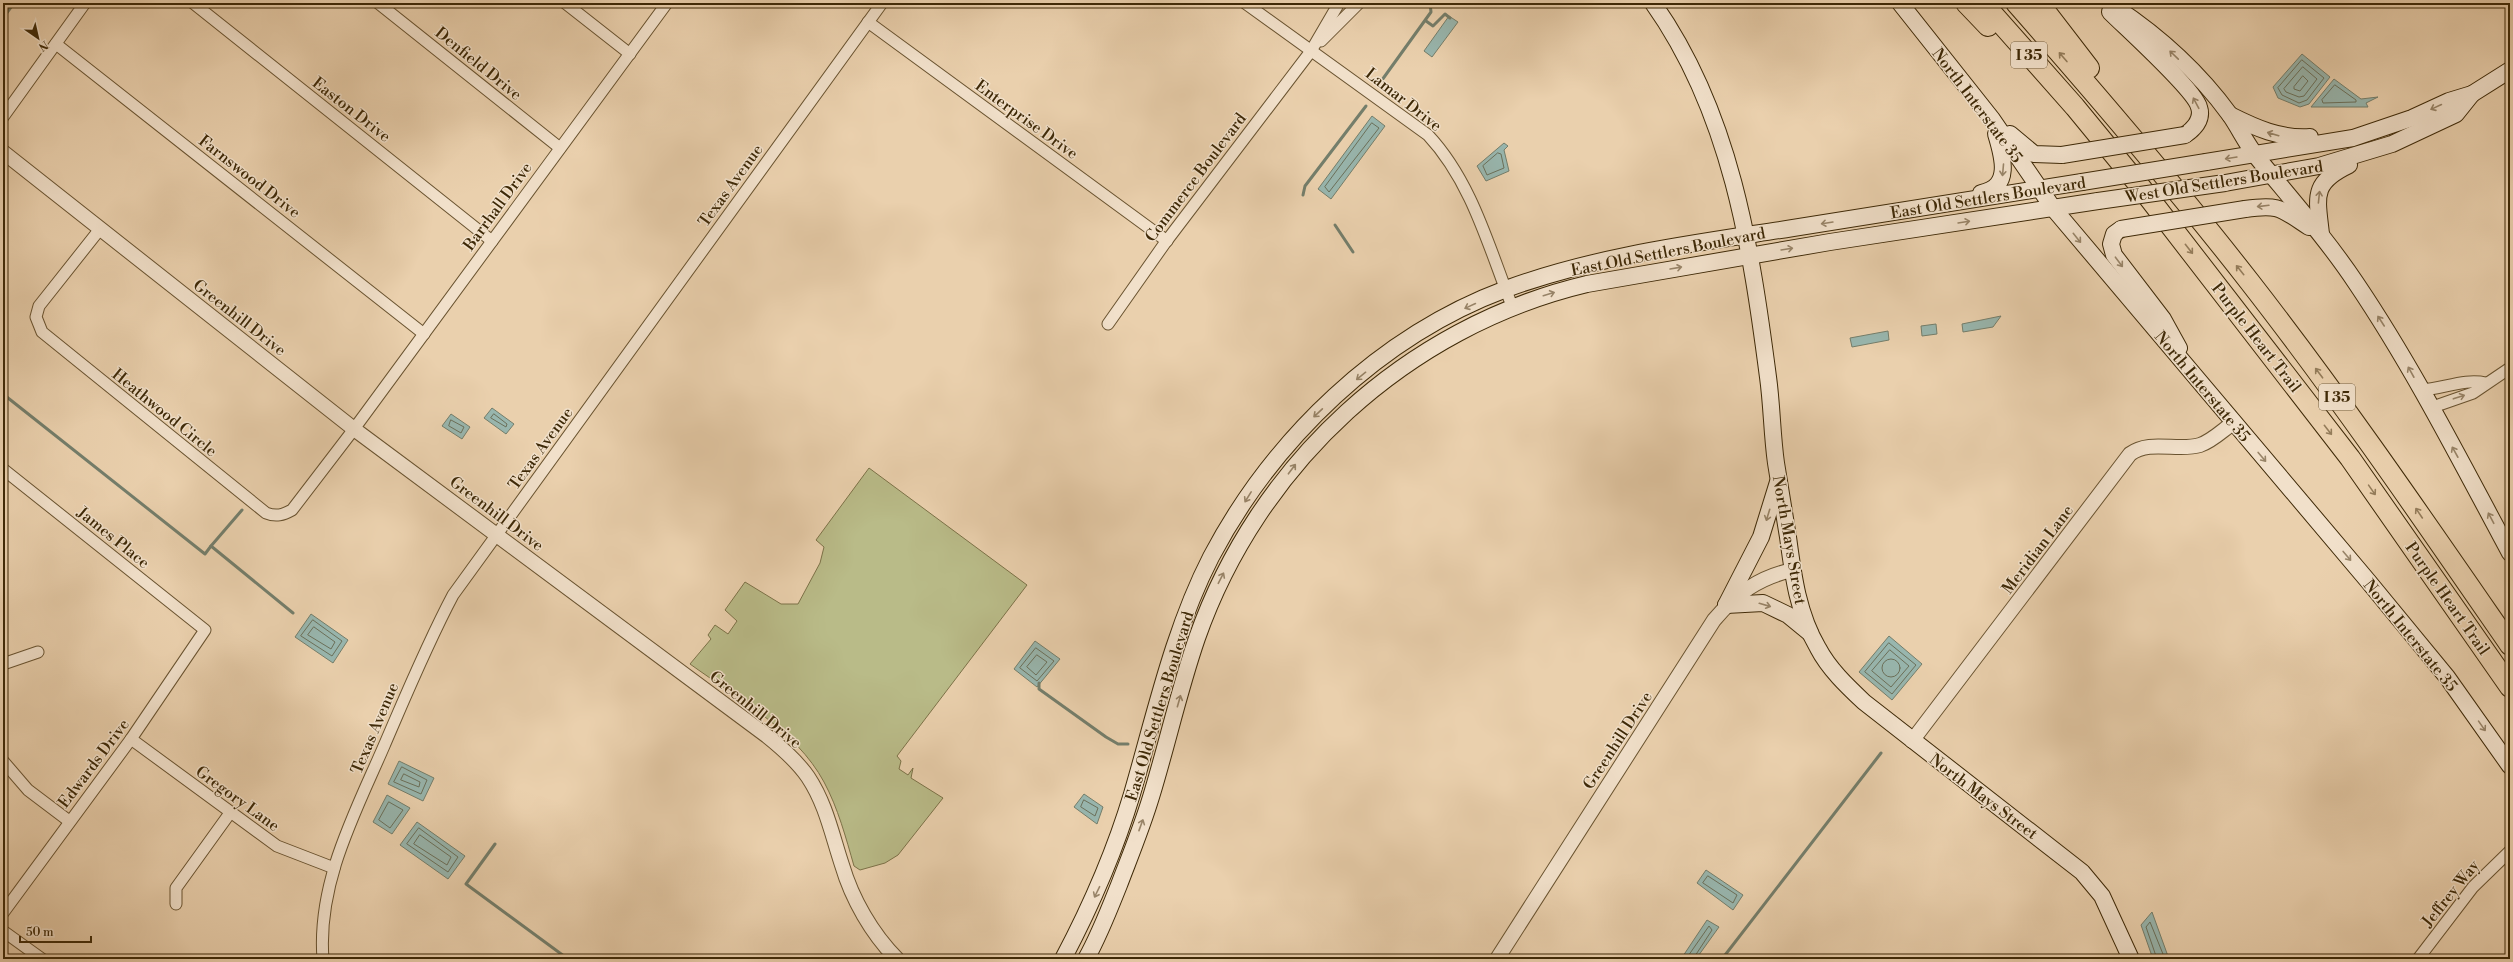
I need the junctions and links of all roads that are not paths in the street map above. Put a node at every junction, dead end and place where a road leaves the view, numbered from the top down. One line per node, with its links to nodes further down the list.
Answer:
1 (86, 3): 19 (street)
2 (193, 3): 40 (street, Easton Drive)
3 (378, 3): 29 (street, Denfield Drive)
4 (565, 3): 21 (street)
5 (667, 3): 21 (street, Barrhall Drive)
6 (882, 3): 18 (street, Texas Avenue)
7 (1245, 3): 20 (street, Lamar Drive)
8 (1339, 3): 20 (street, Commerce Boulevard)
9 (1358, 3): 20 (street, Commerce Boulevard)
10 (1653, 3): 38 (main road, North Mays Street)
11 (1900, 3): 26 (main road, North Interstate 35)
12 (1966, 3): 33 (highway)
13 (1983, 3): 33 (highway, Purple Heart Trail / I 35)
14 (2016, 3): 42 (highway, Purple Heart Trail / I 35, one-way to 14)
15 (2039, 3): 42 (highway)
16 (2100, 3): 26 (main road, one-way to 16, bridge)
17 (2109, 3): 24 (main road, one-way to 17)
18 (868, 22): 41 (street, Enterprise Drive); 57 (street, Texas Avenue)
19 (56, 44): 25 (street); 47 (street, Farnswood Drive)
20 (1311, 51): 41 (street, Commerce Boulevard); 44 (street, Lamar Drive)
21 (630, 54): 29 (street, Barrhall Drive)
22 (2510, 70): 23 (main road, West Old Settlers Boulevard)
23 (2472, 94): 27 (main road, West Old Settlers Boulevard, one-way to 27); 28 (main road, West Old Settlers Boulevard)
24 (2229, 114): 27 (main road, one-way to 24); 31 (main road)
25 (3, 117)
26 (1992, 119): 34 (main road, North Interstate 35); 35 (main road, one-way to 35)
27 (2353, 138): 31 (main road, East Old Settlers Boulevard)
28 (2392, 144): 32 (main road, West Old Settlers Boulevard); 39 (main road, one-way to 28)
29 (560, 148): 40 (street, Barrhall Drive)
30 (3, 152): 37 (street, Greenhill Drive)
31 (2255, 154): 32 (main road); 34 (main road, East Old Settlers Boulevard, one-way to 34, bridge)
32 (2274, 176): 36 (main road, West Old Settlers Boulevard, bridge); 39 (main road)
33 (2139, 185): 68 (highway, Purple Heart Trail / I 35, one-way to 68)
34 (2040, 189): 35 (main road, East Old Settlers Boulevard); 36 (main road, North Interstate 35)
35 (1934, 206): 38 (main road, East Old Settlers Boulevard, one-way to 38)
36 (2053, 208): 43 (main road, East Old Settlers Boulevard, one-way to 36); 50 (main road, North Interstate 35, one-way to 50)
37 (100, 229): 53 (street, Greenhill Drive); 53 (street, Heathwood Circle)
38 (1746, 236): 43 (main road, North Mays Street); 44 (main road, East Old Settlers Boulevard)
39 (2321, 236): 50 (main road, one-way to 50, bridge); 51 (main road, one-way to 39)
40 (492, 240): 47 (street, Barrhall Drive)
41 (1167, 241): 46 (street, Commerce Boulevard)
42 (2226, 253): 58 (highway, Purple Heart Trail / I 35, one-way to 42)
43 (1749, 256): 45 (main road, East Old Settlers Boulevard, one-way to 43); 56 (main road, North Mays Street)
44 (1505, 289): 45 (street, Lamar Drive); 86 (main road, East Old Settlers Boulevard, one-way to 86)
45 (1512, 306): 87 (main road, East Old Settlers Boulevard, one-way to 45)
46 (1108, 324)
47 (424, 334): 53 (street, Barrhall Drive)
48 (2510, 368): 49 (street)
49 (2486, 383): 51 (street); 52 (street, one-way to 49)
50 (2201, 385): 54 (main road, North Interstate 35)
51 (2421, 390): 52 (main road)
52 (2430, 408): 59 (main road, one-way to 52)
53 (354, 429): 57 (street, Greenhill Drive)
54 (2238, 429): 69 (street, Meridian Lane); 75 (main road, North Interstate 35, one-way to 75)
55 (3, 468): 62 (street, James Place)
56 (1779, 478): 60 (main road, North Mays Street); 61 (main road, one-way to 61)
57 (497, 535): 79 (street, Texas Avenue); 85 (street, Greenhill Drive)
58 (2441, 545): 63 (highway); 65 (highway, Purple Heart Trail / I 35)
59 (2510, 552)
60 (1793, 570): 61 (street, Greenhill Drive); 64 (main road, North Mays Street)
61 (1726, 605): 64 (main road, one-way to 64); 88 (street, Greenhill Drive)
62 (205, 630): 71 (street, Edwards Drive)
63 (2510, 633)
64 (1811, 634): 70 (main road, North Mays Street)
65 (2510, 645)
66 (38, 652): 67 (street)
67 (3, 664)
68 (2510, 687)
69 (1926, 724): 70 (street); 72 (street, Meridian Lane); 73 (street)
70 (1899, 729): 72 (main road, North Mays Street)
71 (131, 739): 76 (street, Gregory Lane); 77 (street, Edwards Drive)
72 (1912, 741): 73 (main road, North Mays Street)
73 (1926, 752): 89 (main road, North Mays Street)
74 (3, 761): 77 (street)
75 (2510, 766)
76 (230, 813): 79 (street, Gregory Lane); 80 (street)
77 (69, 821): 81 (street, Edwards Drive)
78 (2510, 851): 90 (street, Jeffrey Way)
79 (334, 868): 84 (street, Texas Avenue)
80 (176, 904)
81 (3, 913)
82 (3, 931): 83 (street)
83 (42, 959)
84 (323, 959)
85 (897, 959)
86 (1064, 959)
87 (1086, 959)
88 (1497, 959)
89 (2131, 959)
90 (2418, 959)

